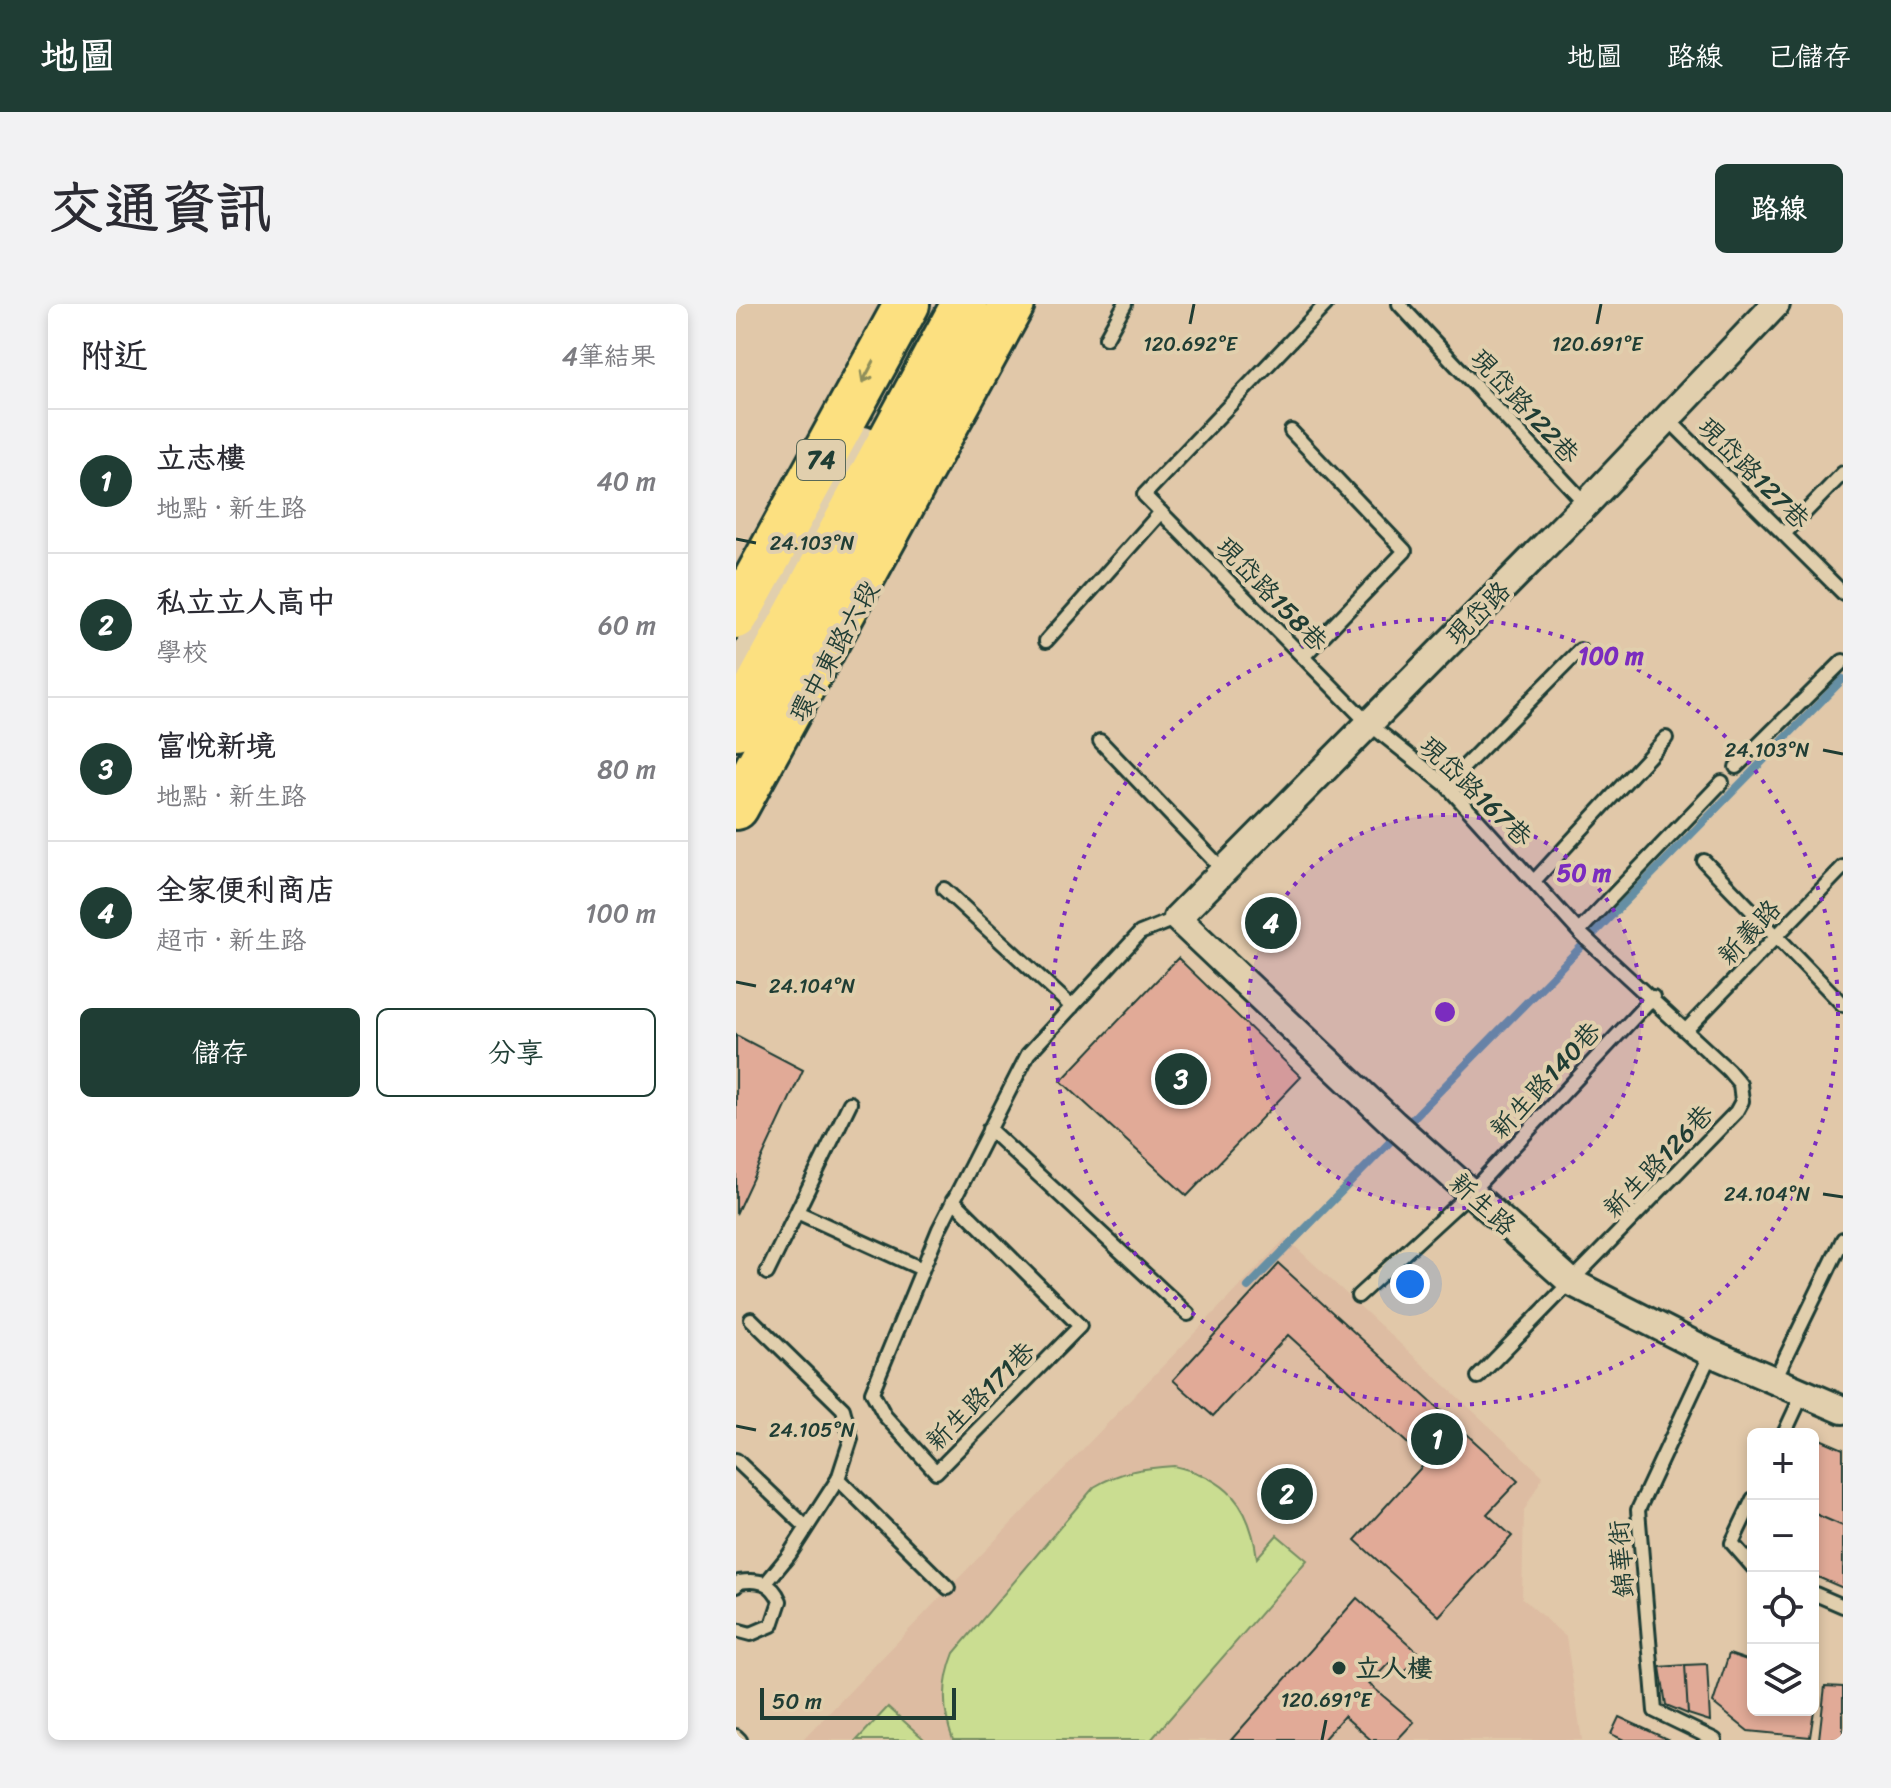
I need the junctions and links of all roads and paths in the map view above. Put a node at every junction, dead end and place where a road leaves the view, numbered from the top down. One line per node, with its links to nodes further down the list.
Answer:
1 (907, 304): 18 (highway, 74, one-way to 18)
2 (942, 304): 23 (street)
3 (964, 304): 25 (highway, 74)
4 (1012, 304): 31 (highway)
5 (1028, 304): 32 (street, 環中東路六段)
6 (1125, 304): 10 (lane)
7 (1326, 304): 15 (lane, 現岱路158巷)
8 (1399, 304): 14 (lane, 現岱路122巷)
9 (1776, 304): 11 (street, 現岱路)
10 (1106, 338)
11 (1667, 418): 14 (street, 現岱路); 16 (lane, 現岱路127巷)
12 (1291, 431): 21 (lane)
13 (1843, 473): 16 (lane)
14 (1586, 504): 24 (street, 現岱路)
15 (1161, 512): 19 (lane); 21 (lane, 現岱路158巷)
16 (1784, 534): 17 (lane, 現岱路127巷)
17 (1843, 593)
18 (736, 616)
19 (1046, 641)
20 (1580, 650): 30 (lane)
21 (1303, 657): 24 (lane, 現岱路158巷)
22 (1843, 661): 28 (lane)
23 (736, 681)
24 (1368, 723): 30 (lane, 現岱路167巷); 34 (street, 現岱路)
25 (736, 727)
26 (1666, 738): 36 (lane)
27 (1100, 741): 34 (lane)
28 (1736, 767)
29 (1722, 782): 39 (lane)
30 (1446, 785): 36 (lane, 現岱路167巷)
31 (736, 807)
32 (736, 831)
33 (1704, 861): 40 (lane)
34 (1224, 871): 38 (street, 現岱路)
35 (1842, 871): 40 (lane, 新義路)
36 (1535, 880): 39 (lane, 現岱路167巷)
37 (944, 889): 43 (lane)
38 (1177, 918): 43 (lane, 新生路171巷); 47 (street, 新生路)
39 (1580, 932): 41 (lane, 現岱路167巷)
40 (1775, 937): 42 (lane); 44 (lane, 新義路)
41 (1653, 997): 44 (lane, 現岱路167巷); 47 (lane, 新生路140巷)
42 (1843, 1005)
43 (1072, 1007): 46 (lane, 新生路171巷)
44 (1688, 1028): 53 (lane, 新生路126巷)
45 (850, 1103): 49 (lane)
46 (989, 1129): 48 (lane, 新生路171巷); 55 (lane)
47 (1470, 1193): 53 (street, 新生路); 54 (lane, 新生路140巷)
48 (953, 1200): 51 (lane, 新生路171巷); 51 (lane, 新生路171巷)
49 (797, 1212): 51 (lane); 52 (lane)
50 (1843, 1239): 59 (lane)
51 (922, 1269)
52 (767, 1273)
53 (1571, 1282): 57 (street, 新生路); 58 (lane)
54 (1358, 1296)
55 (1188, 1314)
56 (751, 1319): 64 (lane)
57 (1711, 1353): 59 (street, 新生路); 74 (lane, 錦華街)
58 (1478, 1377)
59 (1775, 1379): 60 (street, 新生路)
60 (1803, 1393): 61 (street, 新生路); 62 (lane)
61 (1843, 1410)
62 (1787, 1428)
63 (736, 1460): 66 (lane)
64 (838, 1479): 66 (lane); 70 (lane)
65 (1747, 1512): 67 (lane)
66 (805, 1526): 68 (lane)
67 (1747, 1560)
68 (766, 1583): 69 (lane); 73 (lane)
69 (736, 1586)
70 (948, 1588)
71 (1819, 1596): 72 (lane)
72 (1843, 1606)
73 (737, 1632)
74 (1715, 1740)

